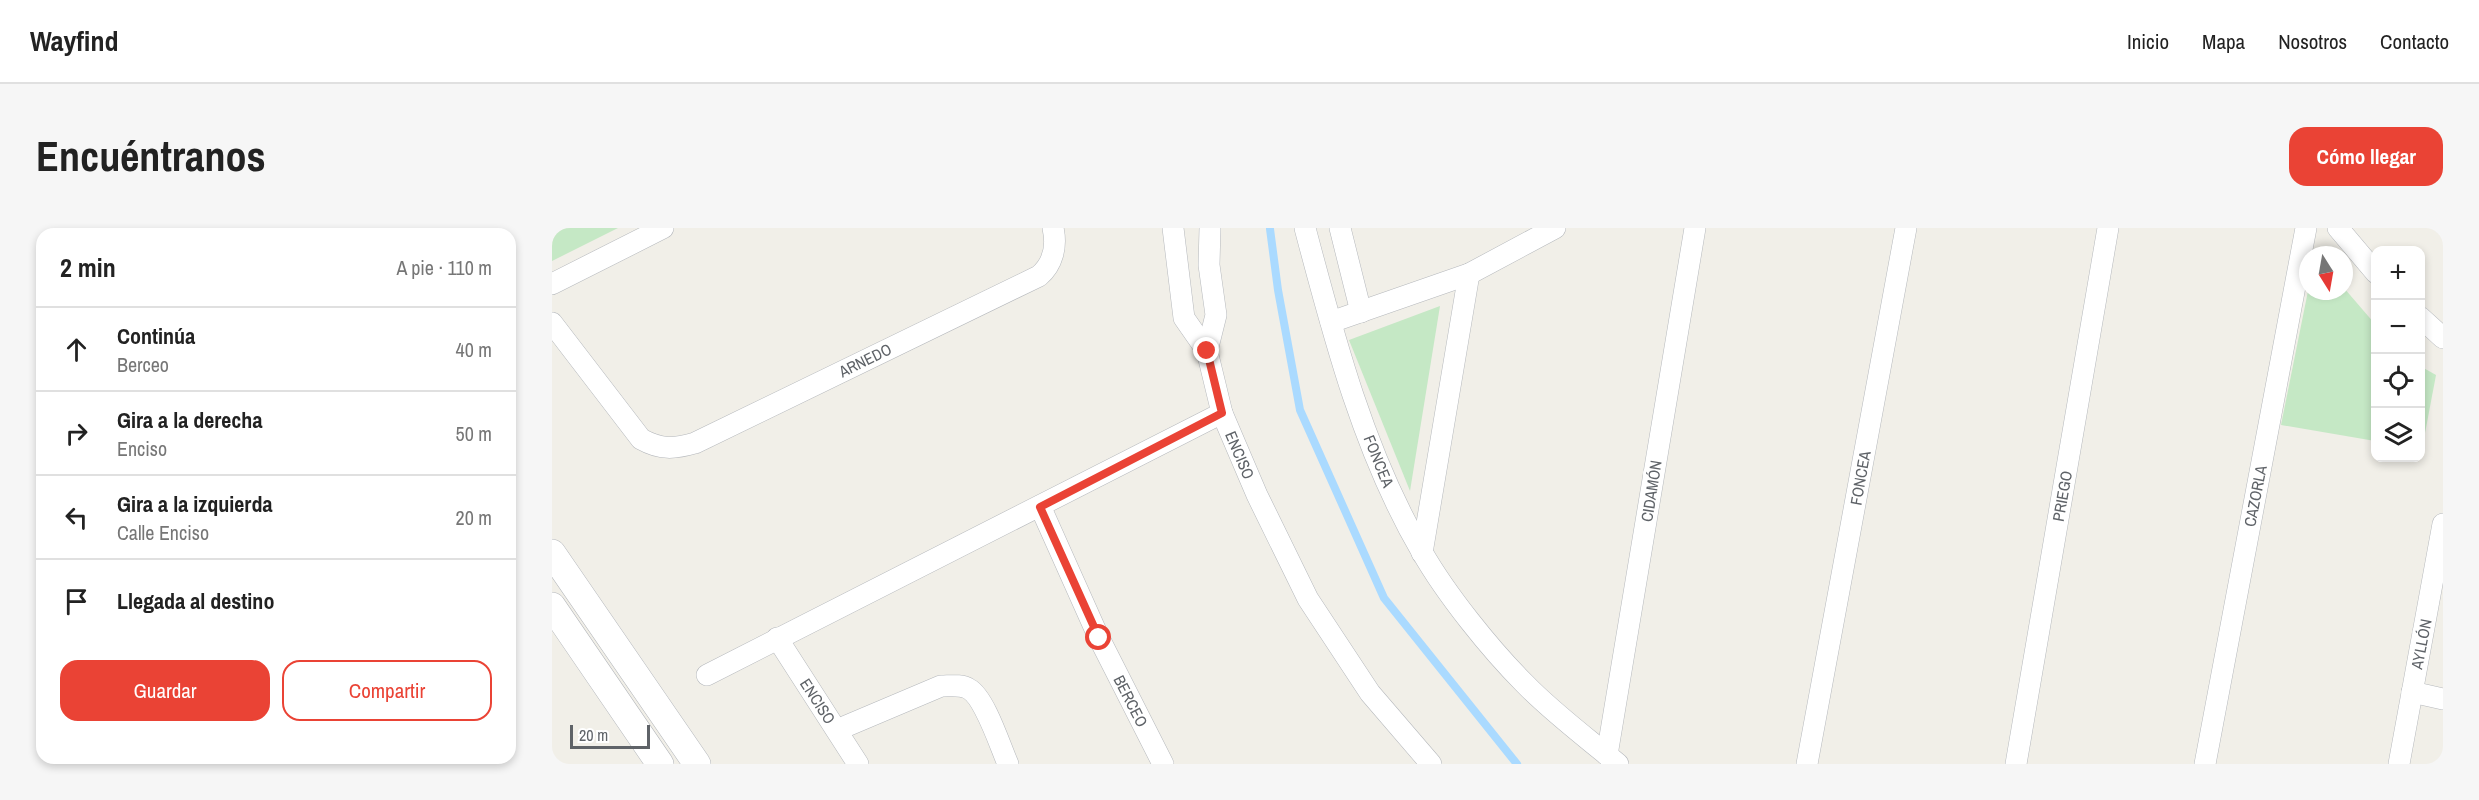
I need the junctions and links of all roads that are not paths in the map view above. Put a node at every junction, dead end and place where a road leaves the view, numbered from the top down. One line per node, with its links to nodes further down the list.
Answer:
1 (663, 228): 15 (street)
2 (1053, 228): 19 (street, ARNEDO)
3 (1173, 228): 21 (street)
4 (1210, 228): 21 (street)
5 (1305, 228): 18 (street, FONCEA)
6 (1340, 228): 16 (street)
7 (1555, 228): 14 (street)
8 (1695, 228): 33 (street, CIDAMÓN)
9 (1906, 228): 40 (street, FONCEA)
10 (2108, 228): 41 (street, PRIEGO)
11 (2306, 228): 42 (street, CAZORLA)
12 (2338, 228): 13 (street)
13 (2371, 267)
14 (1469, 274): 16 (street); 26 (street)
15 (552, 284)
16 (1361, 312): 18 (street)
17 (2425, 321): 20 (street)
18 (1331, 322): 26 (street, FONCEA)
19 (552, 323)
20 (2443, 338)
21 (1207, 351): 22 (street)
22 (1222, 413): 23 (street, ENCISO); 39 (street, ENCISO)
23 (1040, 507): 28 (street, ENCISO); 38 (street, BERCEO)
24 (2443, 524): 30 (street, AYLLÓN)
25 (552, 553): 35 (street)
26 (1422, 553): 33 (street, FONCEA)
27 (552, 606): 34 (street)
28 (777, 638): 29 (street, ENCISO); 32 (street, ENCISO)
29 (707, 675)
30 (2412, 692): 31 (street); 43 (street, AYLLÓN)
31 (2443, 699)
32 (837, 730): 36 (street, ENCISO); 37 (street)
33 (1613, 759)
34 (660, 764)
35 (697, 764)
36 (858, 764)
37 (1008, 764)
38 (1163, 764)
39 (1431, 764)
40 (1807, 764)
41 (2016, 764)
42 (2205, 764)
43 (2399, 764)

